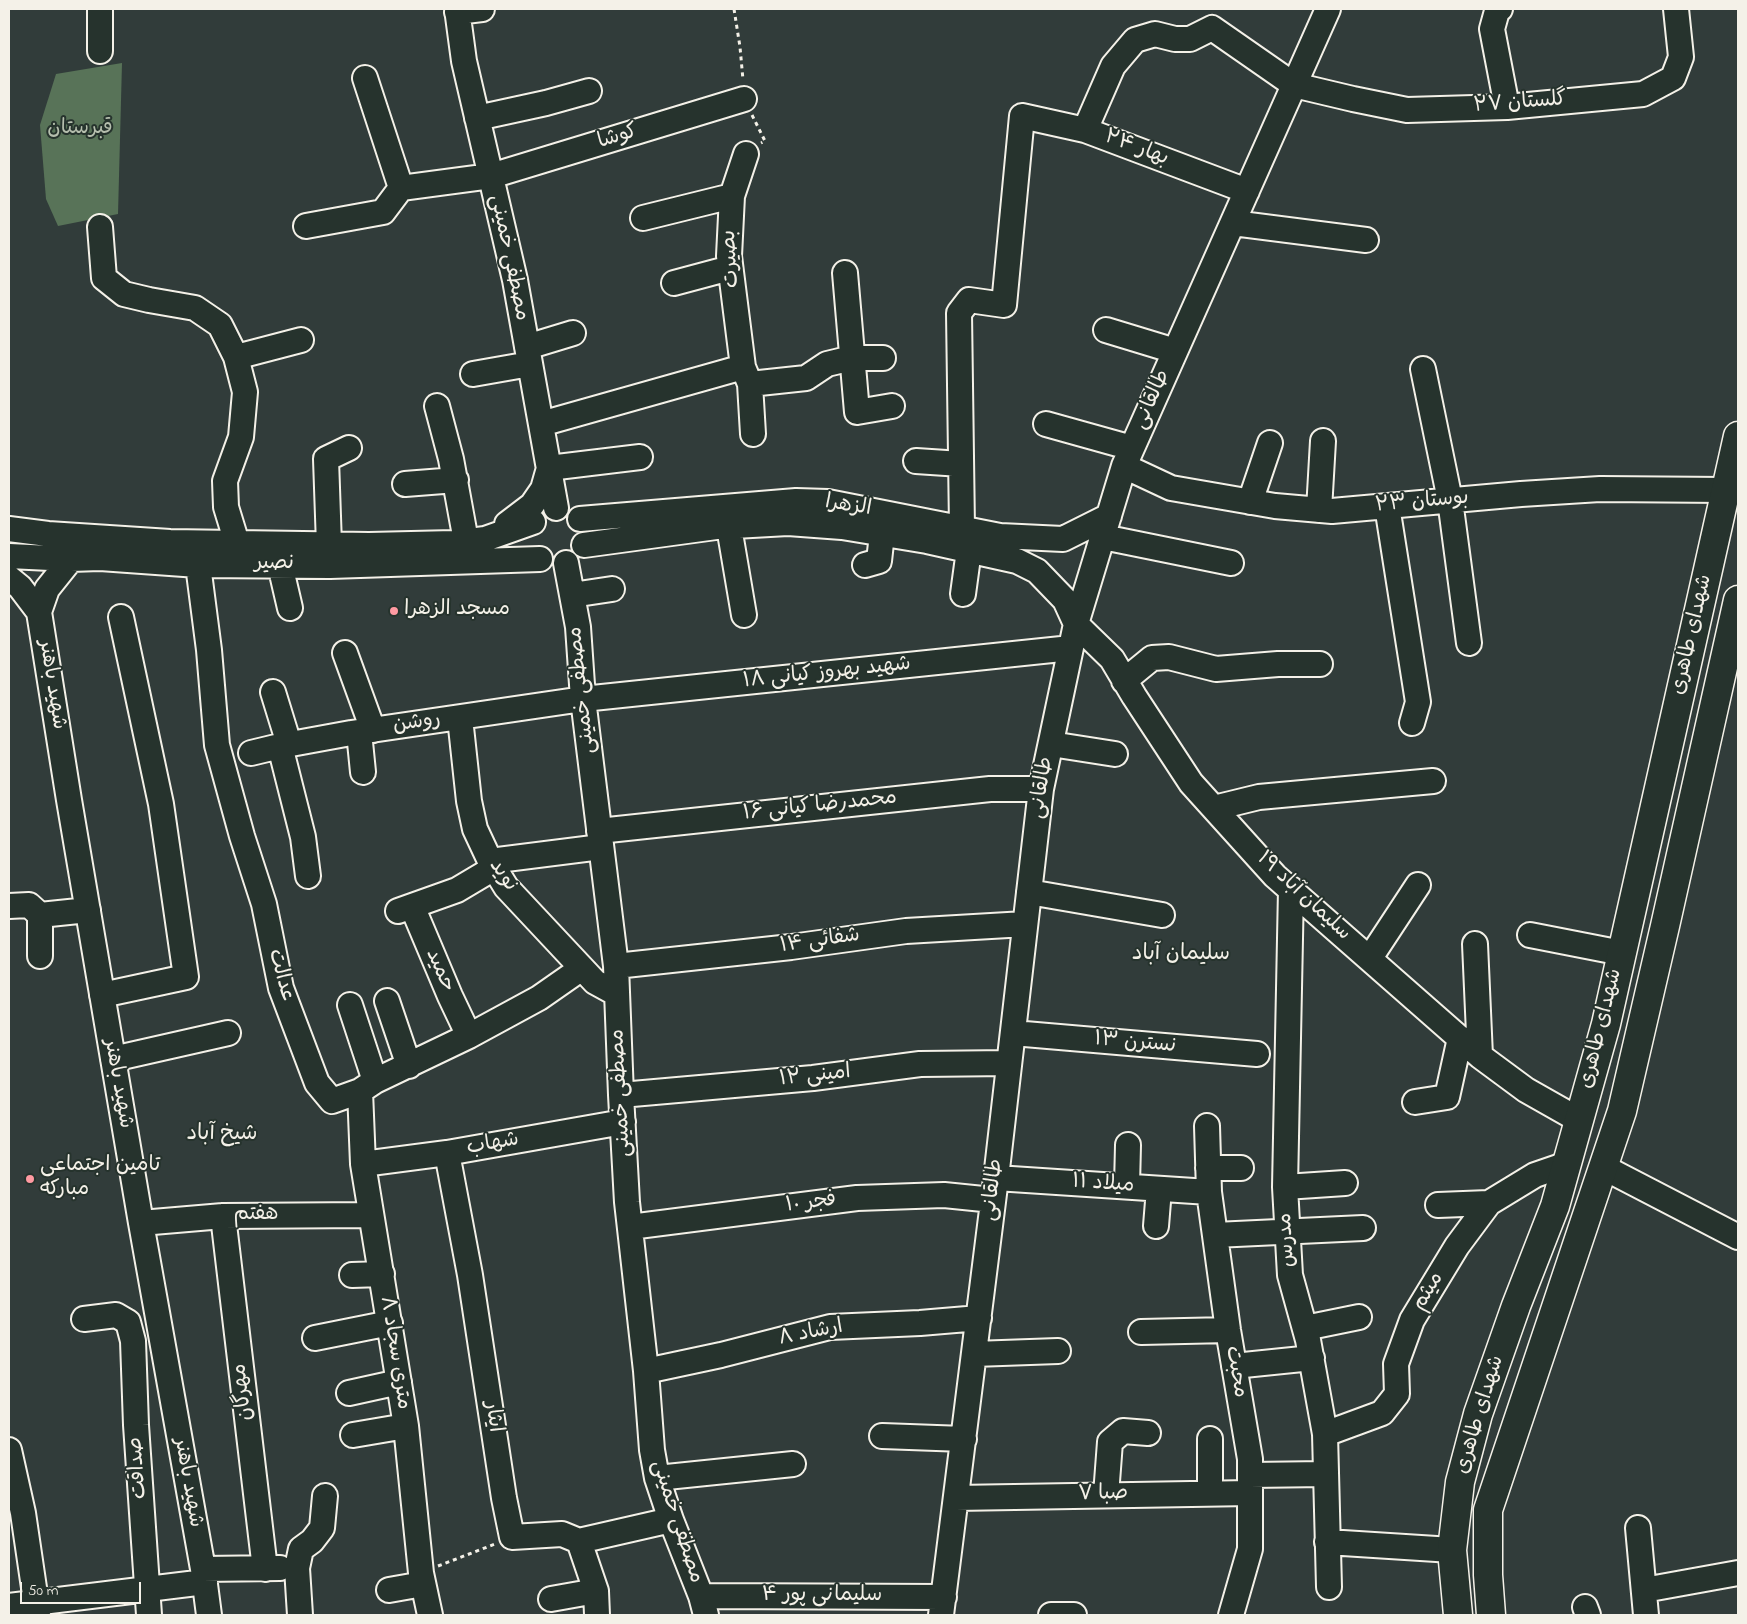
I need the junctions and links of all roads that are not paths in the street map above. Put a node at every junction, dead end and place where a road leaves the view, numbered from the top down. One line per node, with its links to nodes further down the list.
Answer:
1 (100, 9): 7 (street)
2 (482, 9): 6 (street)
3 (1328, 9): 9 (street, طالقانی)
4 (1500, 9): 12 (street)
5 (1676, 9): 12 (street, گلستان ۲۷)
6 (457, 10): 13 (street, مصطفی خمینی)
7 (100, 51)
8 (365, 78): 17 (street)
9 (1294, 85): 12 (street, گلستان ۲۷); 14 (street); 18 (street, طالقانی)
10 (589, 91): 13 (street)
11 (744, 99): 16 (street, کوشا)
12 (1507, 107)
13 (477, 118): 16 (street, مصطفی خمینی)
14 (1086, 130): 18 (street, بهار ۲۴); 51 (street, بهار ۲۴)
15 (746, 154): 19 (street, بصیرت)
16 (491, 176): 17 (street, کوشا); 32 (street, مصطفی خمینی)
17 (401, 188): 22 (street)
18 (1247, 191): 21 (street, طالقانی)
19 (732, 196): 20 (street); 25 (street, بصیرت)
20 (643, 218)
21 (1233, 222): 24 (street); 31 (street, طالقانی)
22 (306, 226)
23 (100, 227): 33 (street, نصیر)
24 (1366, 240)
25 (730, 268): 27 (street); 38 (street, بصیرت)
26 (845, 273): 34 (street)
27 (674, 283)
28 (1106, 330): 31 (street)
29 (573, 333): 32 (street)
30 (300, 340): 33 (street)
31 (1175, 351): 49 (street, طالقانی)
32 (528, 356): 37 (street); 41 (street, مصطفی خمینی)
33 (236, 357): 71 (street, نصیر)
34 (852, 358): 35 (street); 38 (street); 40 (street)
35 (883, 358)
36 (1423, 369): 56 (street)
37 (473, 374)
38 (746, 376): 41 (street); 43 (street, بصیرت)
39 (437, 406): 53 (street)
40 (892, 406)
41 (541, 424): 52 (street, مصطفی خمینی)
42 (1046, 424): 49 (street, بوستان ۲۳)
43 (753, 434)
44 (1738, 436): 55 (main road, شهدای طاهری)
45 (1323, 441): 60 (street)
46 (1270, 443): 57 (street)
47 (349, 448): 72 (street)
48 (640, 457): 52 (street)
49 (1128, 457): 57 (street, بوستان ۲۳); 64 (street, طالقانی)
50 (916, 461): 51 (street)
51 (961, 464): 70 (street)
52 (549, 468): 59 (street, مصطفی خمینی); 74 (street)
53 (456, 480): 54 (street); 74 (street)
54 (405, 484)
55 (1726, 490): 56 (street, بوستان ۲۳); 97 (main road, شهدای طاهری)
56 (1450, 500): 58 (street, بوستان ۲۳); 95 (street)
57 (1250, 502): 60 (street, بوستان ۲۳)
58 (1387, 506): 60 (street, بوستان ۲۳); 105 (street)
59 (556, 508): 62 (street); 63 (street)
60 (1319, 510)
61 (624, 516): 62 (street, الزهرا); 69 (street); 70 (street, الزهرا)
62 (580, 519): 73 (street)
63 (533, 522): 74 (street); 78 (street)
64 (1106, 526): 68 (street, الزهرا); 81 (street); 94 (street, طالقانی)
65 (729, 527): 67 (street, الزهرا); 69 (street, الزهرا); 92 (street)
66 (9, 530): 75 (street)
67 (882, 534): 70 (street, الزهرا); 84 (street)
68 (1027, 537): 70 (street, الزهرا); 79 (street)
69 (621, 539): 73 (street, الزهرا)
70 (966, 539): 79 (street, الزهرا); 87 (street)
71 (237, 543): 72 (street); 75 (street)
72 (329, 545): 74 (street)
73 (584, 545): 80 (street)
74 (479, 547): 78 (street, نصیر); 83 (street, نصیر)
75 (169, 553): 77 (street, نصیر); 82 (street, نصیر)
76 (9, 556): 77 (street, نصیر)
77 (71, 559): 91 (street)
78 (540, 559): 80 (street)
79 (1017, 561): 94 (street, الزهرا)
80 (566, 563): 88 (street, مصطفی خمینی)
81 (1230, 564)
82 (198, 565): 83 (street, نصیر); 146 (street, عدالت)
83 (280, 565): 90 (street)
84 (864, 565)
85 (9, 578): 91 (street)
86 (612, 589): 88 (street)
87 (963, 594)
88 (572, 595): 103 (street, مصطفی خمینی)
89 (1738, 600): 99 (main road, شهدای طاهری)
90 (290, 608)
91 (39, 612): 122 (street, شهید باهنر)
92 (744, 615)
93 (121, 617): 134 (street)
94 (1076, 624): 96 (street, طالقانی); 101 (street, سلیمان آباد ۱۹)
95 (1469, 643)
96 (1071, 648): 103 (street, شهید بهروز کیانی ۱۸); 107 (street, طالقانی)
97 (1690, 648): 99 (main road); 128 (main road, شهدای طاهری)
98 (345, 653): 106 (street)
99 (1726, 654): 156 (main road, شهدای طاهری)
100 (1320, 664): 101 (street)
101 (1124, 680): 114 (street, سلیمان آباد ۱۹)
102 (273, 692): 108 (street)
103 (583, 699): 104 (street, روشن); 115 (street, مصطفی خمینی)
104 (460, 718): 106 (street, روشن); 116 (street, نوید)
105 (1412, 723)
106 (366, 731): 108 (street, روشن); 111 (street)
107 (1051, 744): 110 (street); 113 (street, طالقانی)
108 (285, 745): 109 (street, روشن); 117 (street)
109 (251, 753)
110 (1115, 754)
111 (363, 772)
112 (1433, 781): 114 (street)
113 (1041, 789): 115 (street, محمدرضا کیانی ۱۶); 120 (street, طالقانی)
114 (1214, 808): 119 (street, سلیمان آباد ۱۹)
115 (600, 839): 116 (street, محمدرضا کیانی ۱۶); 131 (street, مصطفی خمینی)
116 (492, 864): 132 (street, نوید); 139 (street, حمید)
117 (308, 876)
118 (1418, 884): 130 (street)
119 (1291, 890): 130 (street, سلیمان آباد ۱۹); 161 (street, مدرس)
120 (1029, 892): 123 (street); 125 (street, طالقانی)
121 (9, 906): 124 (street)
122 (88, 910): 124 (street); 134 (street, شهید باهنر)
123 (1162, 914)
124 (40, 915): 129 (street)
125 (1025, 924): 131 (street, شفائی ۱۴); 138 (street, طالقانی)
126 (1530, 935): 128 (street)
127 (1475, 944): 142 (street)
128 (1622, 952): 149 (main road, شهدای طاهری)
129 (40, 956)
130 (1370, 958): 140 (street, سلیمان آباد ۱۹)
131 (616, 966): 133 (street, مصطفی خمینی)
132 (582, 968): 133 (street, نوید); 139 (street, عدالت)
133 (617, 994): 147 (street, مصطفی خمینی)
134 (102, 995): 143 (street, شهید باهنر)
135 (387, 1001): 145 (street)
136 (350, 1005): 146 (street, ۸ متری سجاد)
137 (228, 1033): 143 (street)
138 (1013, 1033): 141 (street, نسترن ۱۳); 144 (street, طالقانی)
139 (469, 1036): 145 (street, عدالت)
140 (1460, 1038): 142 (street, سلیمان آباد ۱۹); 148 (street)
141 (1257, 1054)
142 (1480, 1056): 149 (street, سلیمان آباد ۱۹)
143 (113, 1059): 169 (street, شهید باهنر)
144 (1009, 1063): 147 (street, امینی ۱۲); 162 (street, طالقانی)
145 (409, 1066): 146 (street, عدالت)
146 (367, 1086): 154 (street, ۸ متری سجاد)
147 (621, 1095): 150 (street, مصطفی خمینی)
148 (1415, 1102)
149 (1579, 1120): 155 (main road, شهدای طاهری)
150 (623, 1122): 153 (street, شهاب); 171 (street, مصطفی خمینی)
151 (1207, 1126): 157 (street, محبت)
152 (1128, 1145): 160 (street)
153 (447, 1153): 154 (street, شهاب); 212 (street, ایثار)
154 (363, 1164): 167 (street, ۸ متری سجاد)
155 (1567, 1164): 165 (street, میثم); 214 (main road, شهدای طاهری)
156 (1603, 1167): 175 (street); 239 (main road, شهدای طاهری)
157 (1208, 1168): 158 (street); 164 (street, محبت)
158 (1241, 1168)
159 (1346, 1184): 161 (street)
160 (1127, 1186): 162 (street, میلاد ۱۱); 163 (street, میلاد ۱۱)
161 (1285, 1188): 173 (street, مدرس)
162 (995, 1189): 171 (street, فجر ۱۰); 179 (street, طالقانی)
163 (1159, 1189): 164 (street, میلاد ۱۱); 170 (street)
164 (1209, 1192): 174 (street, محبت)
165 (1489, 1203): 166 (street); 195 (street, میثم)
166 (1438, 1205)
167 (370, 1215): 168 (street, هفتم); 176 (street, ۸ متری سجاد)
168 (223, 1216): 169 (street, هفتم); 215 (street, مهرگان)
169 (141, 1223): 218 (street, شهید باهنر)
170 (1156, 1226)
171 (630, 1227): 190 (street, مصطفی خمینی)
172 (1363, 1228): 173 (street)
173 (1287, 1231): 174 (street); 182 (street, مدرس)
174 (1215, 1235): 183 (street, محبت)
175 (1738, 1237)
176 (382, 1274): 177 (street); 181 (street, ۸ متری سجاد)
177 (352, 1275)
178 (1360, 1317): 182 (street)
179 (979, 1318): 187 (street, طالقانی); 190 (street, ارشاد ۸)
180 (84, 1319): 221 (street, صداقت)
181 (390, 1322): 185 (street); 191 (street, ۸ متری سجاد)
182 (1305, 1328): 188 (street, مدرس)
183 (1228, 1330): 184 (street); 189 (street, محبت)
184 (1141, 1332)
185 (315, 1338)
186 (1058, 1351): 187 (street)
187 (974, 1354): 198 (street, طالقانی)
188 (1312, 1358): 189 (street); 195 (street, مدرس)
189 (1234, 1366): 204 (street, محبت)
190 (646, 1371): 203 (street, مصطفی خمینی)
191 (399, 1382): 192 (street); 193 (street, ۸ متری سجاد)
192 (349, 1393)
193 (406, 1426): 196 (street); 219 (street, ۸ متری سجاد)
194 (1148, 1433): 206 (street)
195 (1325, 1434): 202 (street, مدرس)
196 (353, 1435)
197 (882, 1436): 198 (street)
198 (964, 1438): 208 (street, طالقانی)
199 (1210, 1439): 205 (street)
200 (9, 1450): 209 (street)
201 (793, 1464): 203 (street)
202 (1325, 1474): 204 (street, صبا ۷); 213 (street, مدرس)
203 (657, 1478): 210 (street, مصطفی خمینی)
204 (1250, 1484): 205 (street, صبا ۷); 237 (street, محبت)
205 (1210, 1494): 206 (street, صبا ۷)
206 (1106, 1495): 208 (street, صبا ۷)
207 (325, 1496): 216 (street)
208 (956, 1498): 228 (street, طالقانی)
209 (16, 1514): 229 (street)
210 (671, 1520): 212 (street); 227 (street, مصطفی خمینی)
211 (1638, 1528): 223 (street)
212 (579, 1541): 224 (street)
213 (1327, 1542): 214 (street); 220 (street, مدرس)
214 (1452, 1550): 238 (main road, شهدای طاهری)
215 (264, 1568): 216 (street); 218 (street)
216 (297, 1568): 232 (street)
217 (1738, 1573): 223 (street)
218 (204, 1575): 221 (street); 231 (street, شهید باهنر)
219 (422, 1579): 222 (street); 233 (street, ۸ متری سجاد)
220 (1329, 1587)
221 (147, 1589): 229 (street); 230 (street, صداقت)
222 (389, 1590)
223 (1644, 1590): 240 (street)
224 (596, 1591): 225 (street); 234 (street)
225 (551, 1599)
226 (9, 1606): 229 (street)
227 (703, 1606): 228 (street, سلیمانی پور ۴)
228 (942, 1606)
229 (37, 1609)
230 (149, 1615)
231 (209, 1615)
232 (300, 1615)
233 (430, 1615)
234 (597, 1615)
235 (1051, 1615): 236 (street)
236 (1074, 1615)
237 (1231, 1615)
238 (1458, 1615)
239 (1491, 1615)
240 (1646, 1615)

